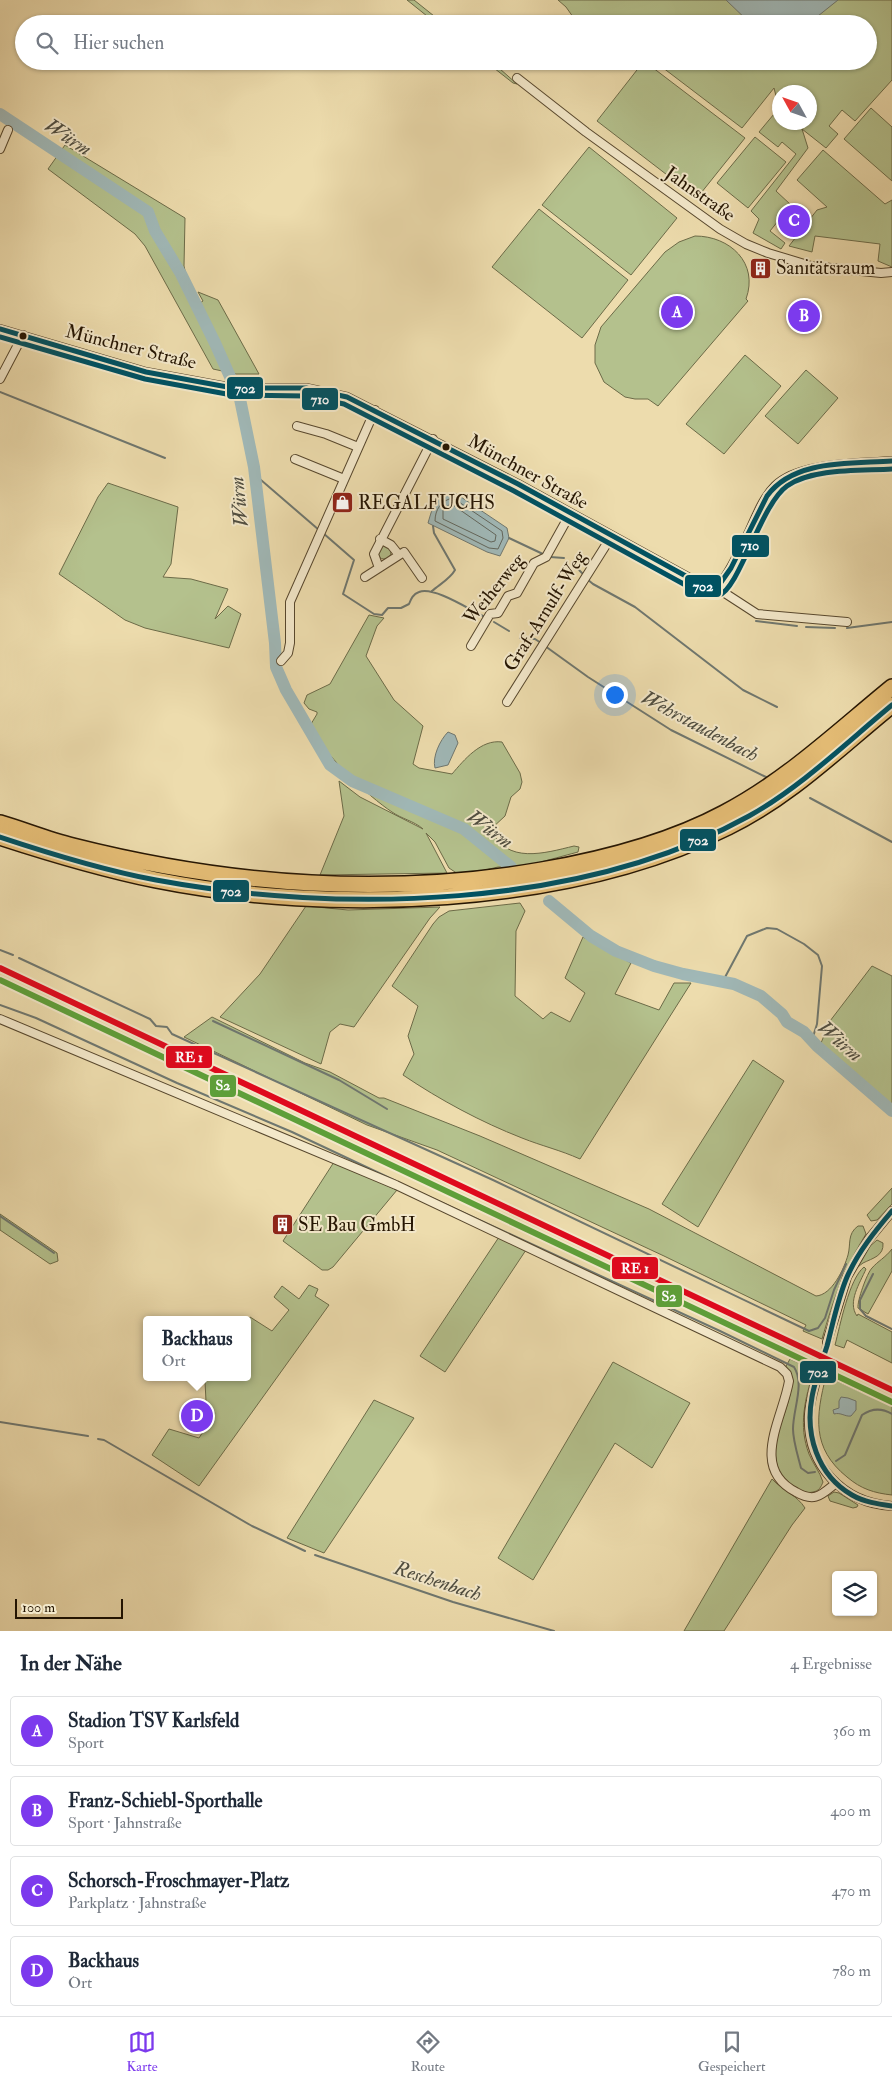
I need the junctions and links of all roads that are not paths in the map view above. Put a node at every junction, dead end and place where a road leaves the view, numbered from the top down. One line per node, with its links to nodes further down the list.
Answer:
1 (517, 78): 4 (street, Jahnstraße)
2 (8, 130): 3 (street)
3 (0, 149)
4 (892, 272)
5 (0, 329): 6 (street, Münchner Straße)
6 (23, 336): 7 (street); 8 (street, Münchner Straße)
7 (0, 379)
8 (375, 410): 10 (street, Münchner Straße); 11 (street)
9 (298, 426): 11 (street)
10 (432, 439): 15 (street, Münchner Straße); 17 (street)
11 (358, 447): 14 (street)
12 (295, 459): 14 (street)
13 (892, 461): 22 (street)
14 (344, 479): 25 (street)
15 (570, 514): 16 (street, Münchner Straße); 24 (street, Weiherweg)
16 (612, 537): 22 (street, Münchner Straße); 27 (street, Graf-Arnulf-Weg)
17 (380, 539): 18 (street); 19 (street)
18 (399, 555): 19 (street); 21 (street)
19 (379, 568): 20 (street)
20 (365, 577)
21 (422, 578)
22 (717, 588): 23 (street, Münchner Straße)
23 (847, 622)
24 (471, 646)
25 (281, 661)
26 (892, 686): 29 (highway)
27 (507, 702)
28 (892, 705): 30 (highway)
29 (0, 823)
30 (0, 837)
31 (0, 1019): 35 (street)
32 (892, 1210): 33 (street)
33 (827, 1342)
34 (818, 1373): 35 (street)
35 (836, 1483): 36 (street)
36 (892, 1506)

